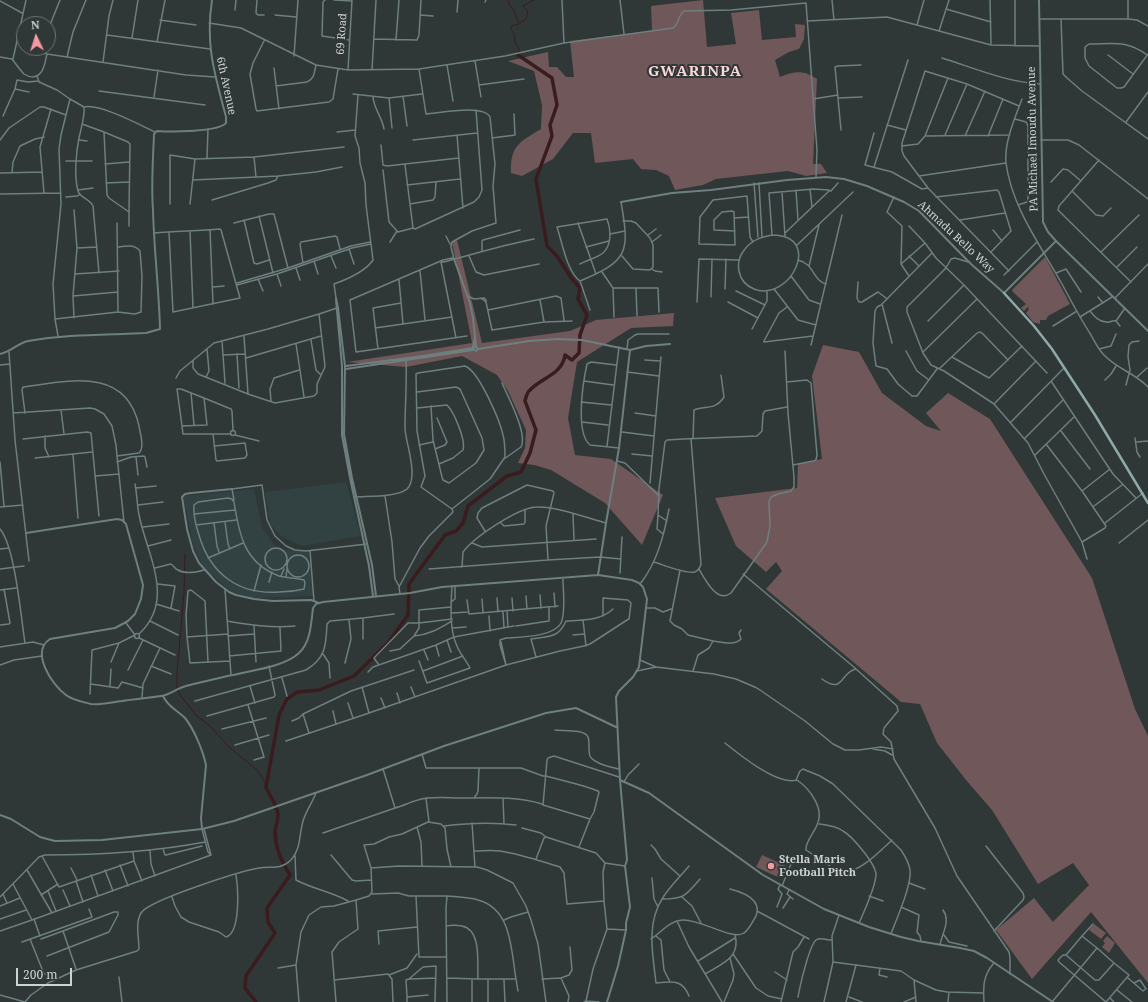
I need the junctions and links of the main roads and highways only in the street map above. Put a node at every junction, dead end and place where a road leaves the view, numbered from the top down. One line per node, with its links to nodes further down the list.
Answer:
1 (1004, 293): 2 (main road, Ahmadu Bello Way)
2 (1148, 503)

